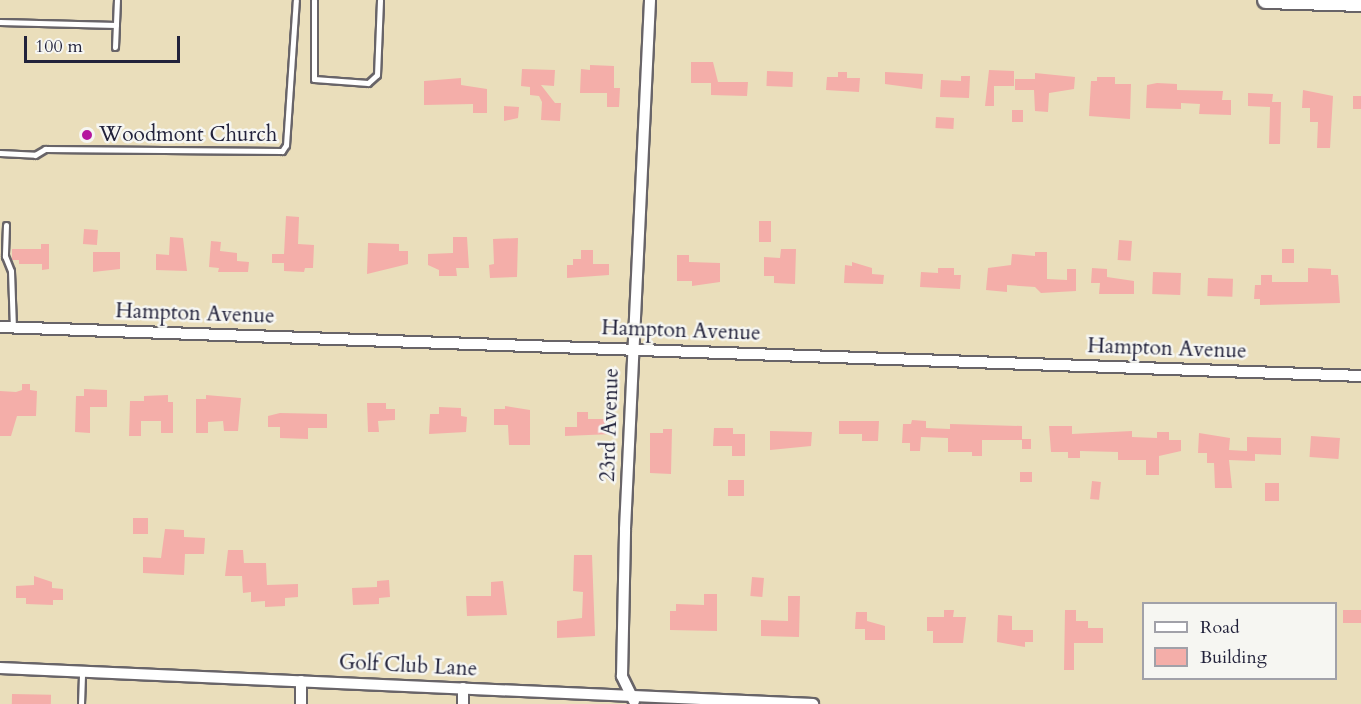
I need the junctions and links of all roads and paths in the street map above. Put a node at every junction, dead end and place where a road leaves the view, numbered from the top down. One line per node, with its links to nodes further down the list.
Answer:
1 (117, 0): 9 (lane)
2 (296, 0): 11 (lane)
3 (314, 0): 4 (lane)
4 (380, 0)
5 (650, 0): 15 (street, 23rd Avenue)
6 (1266, 0): 7 (main road)
7 (1361, 3)
8 (0, 22): 9 (lane)
9 (116, 25): 10 (lane)
10 (115, 47)
11 (0, 153)
12 (6, 225): 14 (lane)
13 (0, 327): 14 (street, Hampton Avenue)
14 (13, 328): 15 (street, Hampton Avenue)
15 (633, 348): 16 (street, Hampton Avenue); 21 (street, 23rd Avenue)
16 (1361, 376)
17 (0, 668): 18 (street, Golf Club Lane)
18 (82, 672): 19 (street, Golf Club Lane); 22 (lane)
19 (301, 681): 20 (street, Golf Club Lane); 23 (street)
20 (464, 688): 21 (street, Golf Club Lane); 24 (street)
21 (633, 700): 25 (street, Golf Club Lane)
22 (81, 704)
23 (301, 704)
24 (463, 704)
25 (813, 704)

